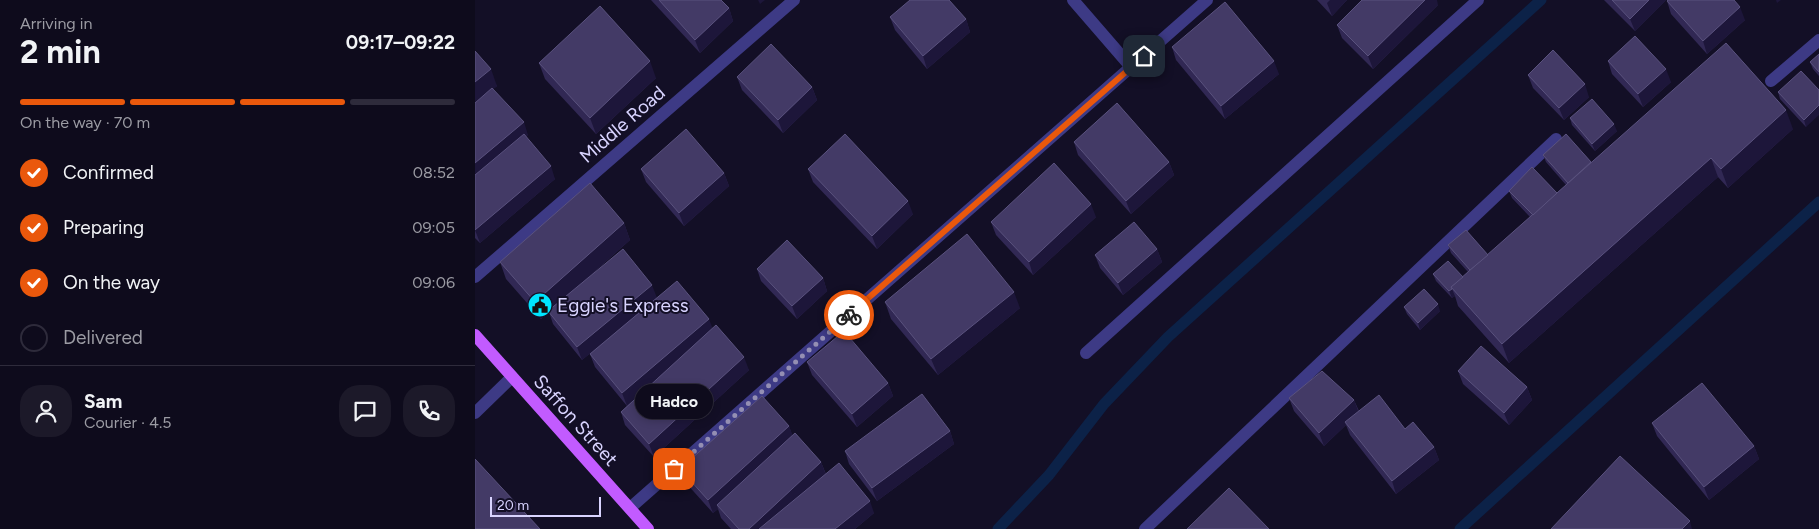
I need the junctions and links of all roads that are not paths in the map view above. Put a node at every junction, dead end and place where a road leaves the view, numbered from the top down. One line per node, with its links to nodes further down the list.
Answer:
1 (794, 0): 9 (street, Middle Road)
2 (1073, 0): 6 (street)
3 (1207, 0): 6 (street)
4 (1478, 0): 11 (street)
5 (1819, 40): 7 (street)
6 (1131, 67): 14 (street)
7 (1771, 81)
8 (1556, 140): 16 (street)
9 (475, 277)
10 (475, 335): 12 (main road, Saffon Street)
11 (1086, 353)
12 (512, 377): 13 (street); 14 (main road, Saffon Street)
13 (475, 412)
14 (629, 508): 15 (main road, Saffon Street)
15 (648, 529)
16 (1145, 529)

